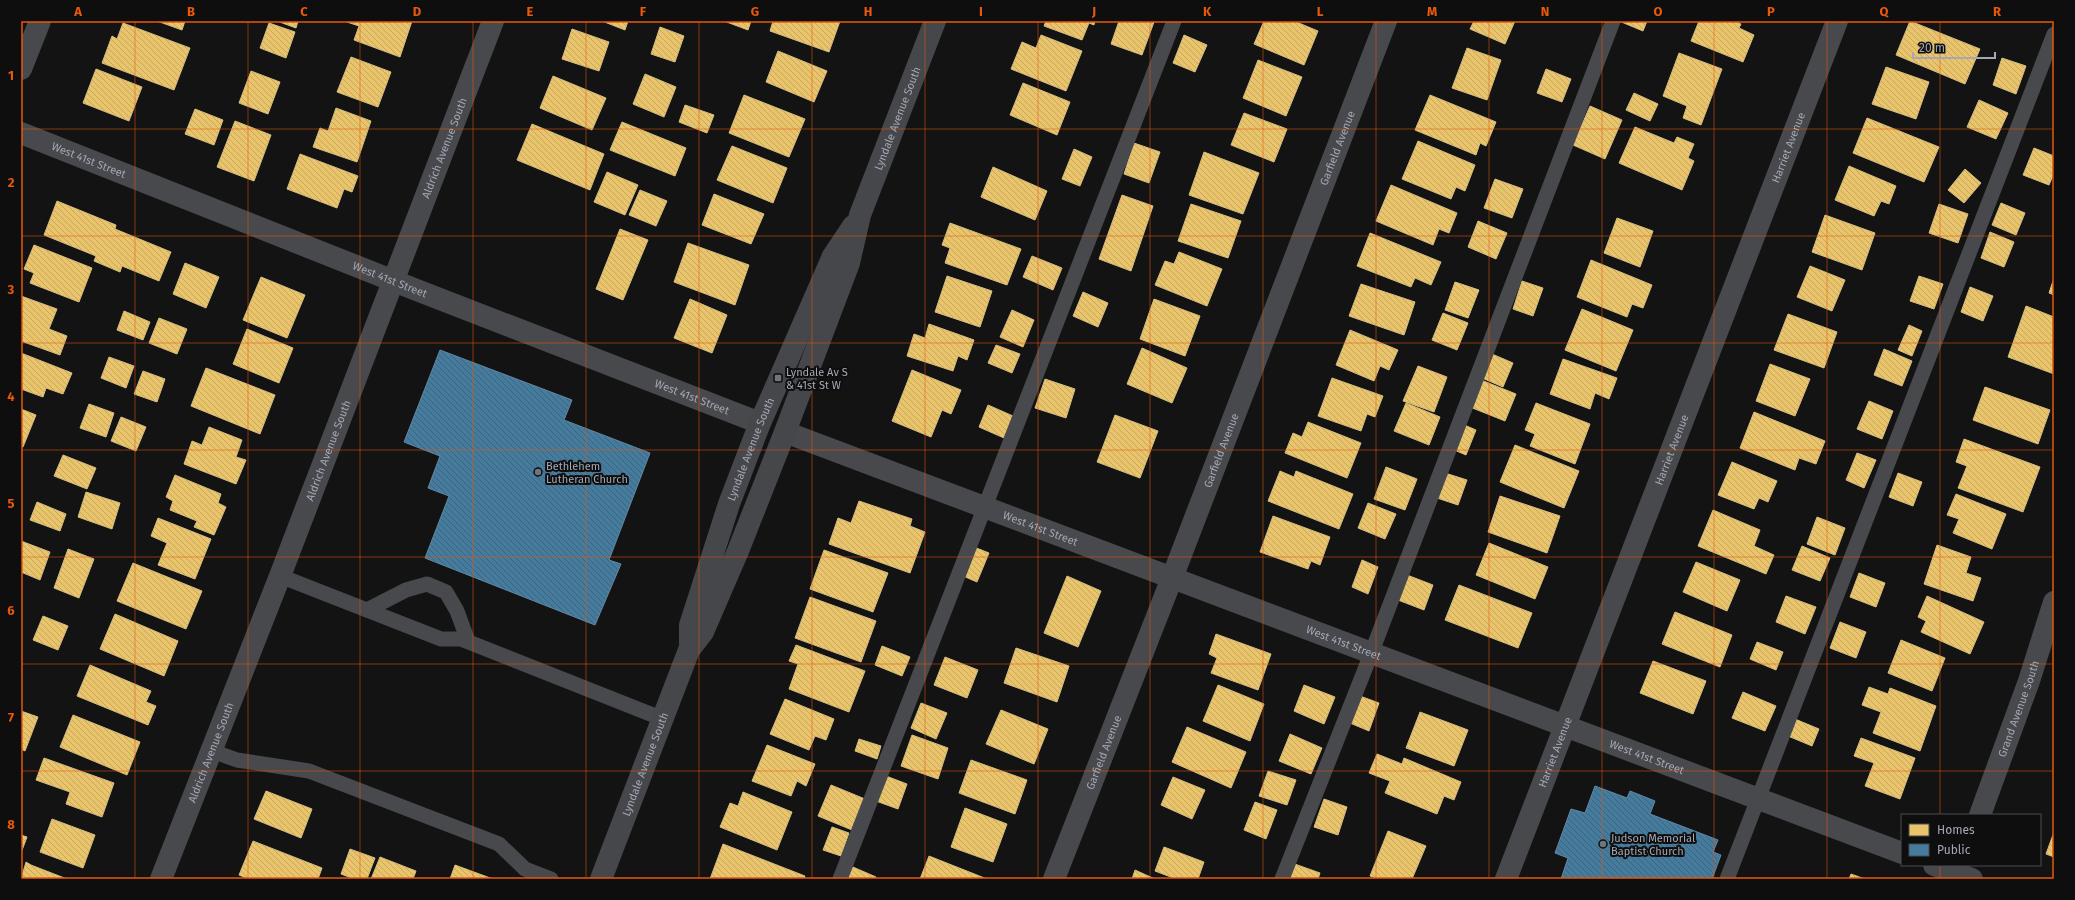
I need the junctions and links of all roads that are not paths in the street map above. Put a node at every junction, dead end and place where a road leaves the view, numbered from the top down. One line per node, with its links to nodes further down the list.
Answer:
1 (40, 21): 9 (street)
2 (493, 21): 12 (street, Aldrich Avenue South)
3 (935, 21): 11 (main road, Lyndale Avenue South)
4 (1174, 21): 15 (lane)
5 (1386, 21): 17 (street, Garfield Avenue)
6 (1613, 21): 22 (lane)
7 (1837, 21): 24 (street, Harriet Avenue)
8 (2054, 34): 26 (lane)
9 (21, 69)
10 (21, 133): 12 (street, West 41st Street)
11 (860, 215): 13 (main road, Lyndale Avenue South); 14 (main road, Lyndale Avenue South)
12 (393, 281): 13 (street, West 41st Street); 16 (street, Aldrich Avenue South)
13 (760, 423): 21 (main road, Lyndale Avenue South)
14 (785, 432): 15 (street, West 41st Street); 21 (main road, Lyndale Avenue South)
15 (985, 508): 17 (street, West 41st Street); 34 (lane)
16 (280, 576): 19 (lane); 25 (street, Aldrich Avenue South)
17 (1172, 578): 22 (street, West 41st Street); 35 (street, Garfield Avenue)
18 (2054, 602): 27 (street, Grand Avenue South)
19 (367, 610): 20 (lane); 20 (lane)
20 (468, 642): 23 (lane)
21 (689, 650): 23 (main road, Lyndale Avenue South)
22 (1371, 654): 24 (street, West 41st Street); 36 (lane)
23 (663, 719): 33 (main road, Lyndale Avenue South)
24 (1566, 727): 26 (street, West 41st Street); 37 (street, Harriet Avenue)
25 (212, 751): 31 (street, Aldrich Avenue South); 32 (lane)
26 (1758, 799): 28 (street, West 41st Street); 38 (lane)
27 (1980, 814)
28 (1901, 853)
29 (1937, 866): 30 (street)
30 (1962, 874)
31 (161, 879)
32 (551, 879)
33 (601, 879)
34 (840, 879)
35 (1054, 879)
36 (1282, 879)
37 (1506, 879)
38 (1727, 879)

